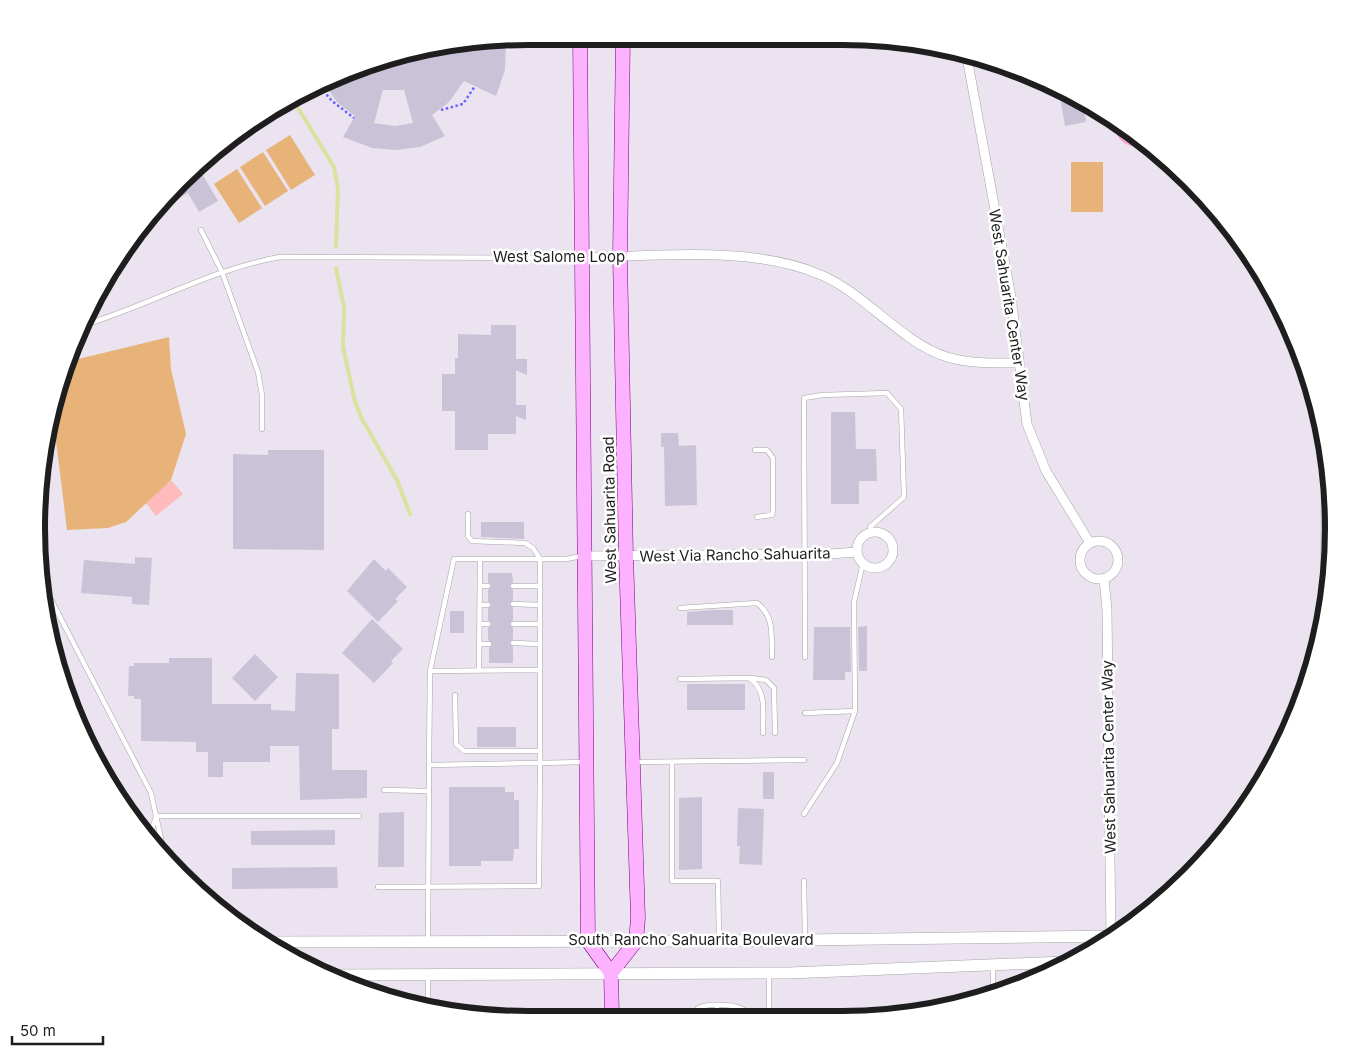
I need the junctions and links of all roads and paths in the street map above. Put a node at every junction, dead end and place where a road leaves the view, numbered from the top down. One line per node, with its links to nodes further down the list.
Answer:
1 (580, 45): 10 (main road, West Sahuarita Road)
2 (623, 45): 9 (main road, West Sahuarita Road)
3 (968, 61): 13 (street, West Sahuarita Center Way)
4 (475, 86): 6 (path)
5 (324, 92): 7 (path)
6 (441, 110)
7 (354, 118)
8 (201, 230): 11 (lane)
9 (620, 257): 10 (street, West Salome Loop); 13 (street, West Salome Loop); 23 (main road, West Sahuarita Road)
10 (581, 258): 11 (lane, West Salome Loop); 22 (main road, West Sahuarita Road)
11 (222, 272): 12 (lane, West Salome Loop); 14 (lane)
12 (91, 322)
13 (1018, 363): 19 (street, West Sahuarita Center Way)
14 (262, 428)
15 (756, 450): 17 (lane)
16 (468, 514): 24 (lane)
17 (757, 517)
18 (873, 532): 20 (street); 21 (lane); 26 (street)
19 (1090, 543): 27 (street); 27 (street)
20 (857, 552): 21 (street, West Via Rancho Sahuarita); 26 (street)
21 (805, 554): 23 (street, West Via Rancho Sahuarita); 47 (lane)
22 (583, 556): 23 (street, West Via Rancho Sahuarita); 24 (lane); 60 (main road, West Sahuarita Road)
23 (626, 556): 61 (main road, West Sahuarita Road)
24 (540, 559): 25 (lane); 31 (lane)
25 (480, 560): 28 (lane); 50 (lane)
26 (863, 563): 54 (lane)
27 (1104, 579): 75 (street, West Sahuarita Center Way)
28 (480, 586): 29 (lane); 34 (lane)
29 (488, 586)
30 (513, 586): 31 (lane)
31 (540, 586): 36 (lane)
32 (50, 598): 68 (lane)
33 (513, 604): 36 (lane)
34 (480, 605): 35 (lane); 38 (lane)
35 (488, 605)
36 (540, 605): 41 (lane)
37 (680, 608): 46 (lane)
38 (480, 624): 39 (lane); 42 (lane)
39 (488, 624)
40 (513, 624): 41 (lane)
41 (540, 624): 45 (lane)
42 (480, 644): 43 (lane); 48 (lane)
43 (488, 644)
44 (513, 644): 45 (lane)
45 (540, 644): 49 (lane)
46 (772, 657)
47 (805, 657)
48 (479, 670): 49 (lane); 50 (lane)
49 (540, 670): 58 (lane)
50 (430, 671): 64 (lane)
51 (749, 678): 52 (lane); 56 (lane); 57 (lane)
52 (680, 679)
53 (455, 695): 58 (lane)
54 (855, 712): 55 (lane); 67 (lane)
55 (805, 713)
56 (763, 733)
57 (775, 733)
58 (540, 752): 63 (lane)
59 (804, 760): 62 (lane)
60 (586, 762): 63 (lane); 82 (main road, West Sahuarita Road)
61 (635, 762): 62 (lane); 79 (main road, West Sahuarita Road)
62 (672, 762): 80 (lane)
63 (540, 763): 64 (lane); 73 (lane)
64 (429, 765): 66 (lane)
65 (384, 790): 66 (lane)
66 (429, 791): 73 (lane)
67 (804, 814)
68 (156, 816): 69 (lane); 70 (lane); 71 (lane)
69 (359, 816)
70 (152, 830)
71 (162, 842)
72 (804, 881): 78 (lane)
73 (429, 886): 74 (lane); 77 (lane)
74 (378, 887)
75 (1113, 928)
76 (1098, 937): 78 (street, South Rancho Sahuarita Boulevard)
77 (428, 940): 81 (street, South Rancho Sahuarita Boulevard); 82 (street, South Rancho Sahuarita Boulevard)
78 (805, 940): 80 (street, South Rancho Sahuarita Boulevard)
79 (636, 941): 80 (street, South Rancho Sahuarita Boulevard); 82 (street, South Rancho Sahuarita Boulevard); 85 (main road)
80 (719, 941)
81 (279, 942)
82 (588, 942): 85 (main road)
83 (1053, 962): 84 (street, South Rancho Sahuarita Boulevard)
84 (993, 964): 86 (street, South Rancho Sahuarita Boulevard); 89 (lane)
85 (611, 973): 86 (street, South Rancho Sahuarita Boulevard); 87 (street, South Rancho Sahuarita Boulevard); 92 (main road)
86 (769, 973): 96 (lane)
87 (428, 974): 88 (street, South Rancho Sahuarita Boulevard); 90 (lane)
88 (345, 975)
89 (993, 986)
90 (428, 1001)
91 (717, 1006): 93 (lane); 94 (lane); 95 (lane)
92 (612, 1011)
93 (696, 1011)
94 (717, 1011)
95 (747, 1011)
96 (769, 1011)

